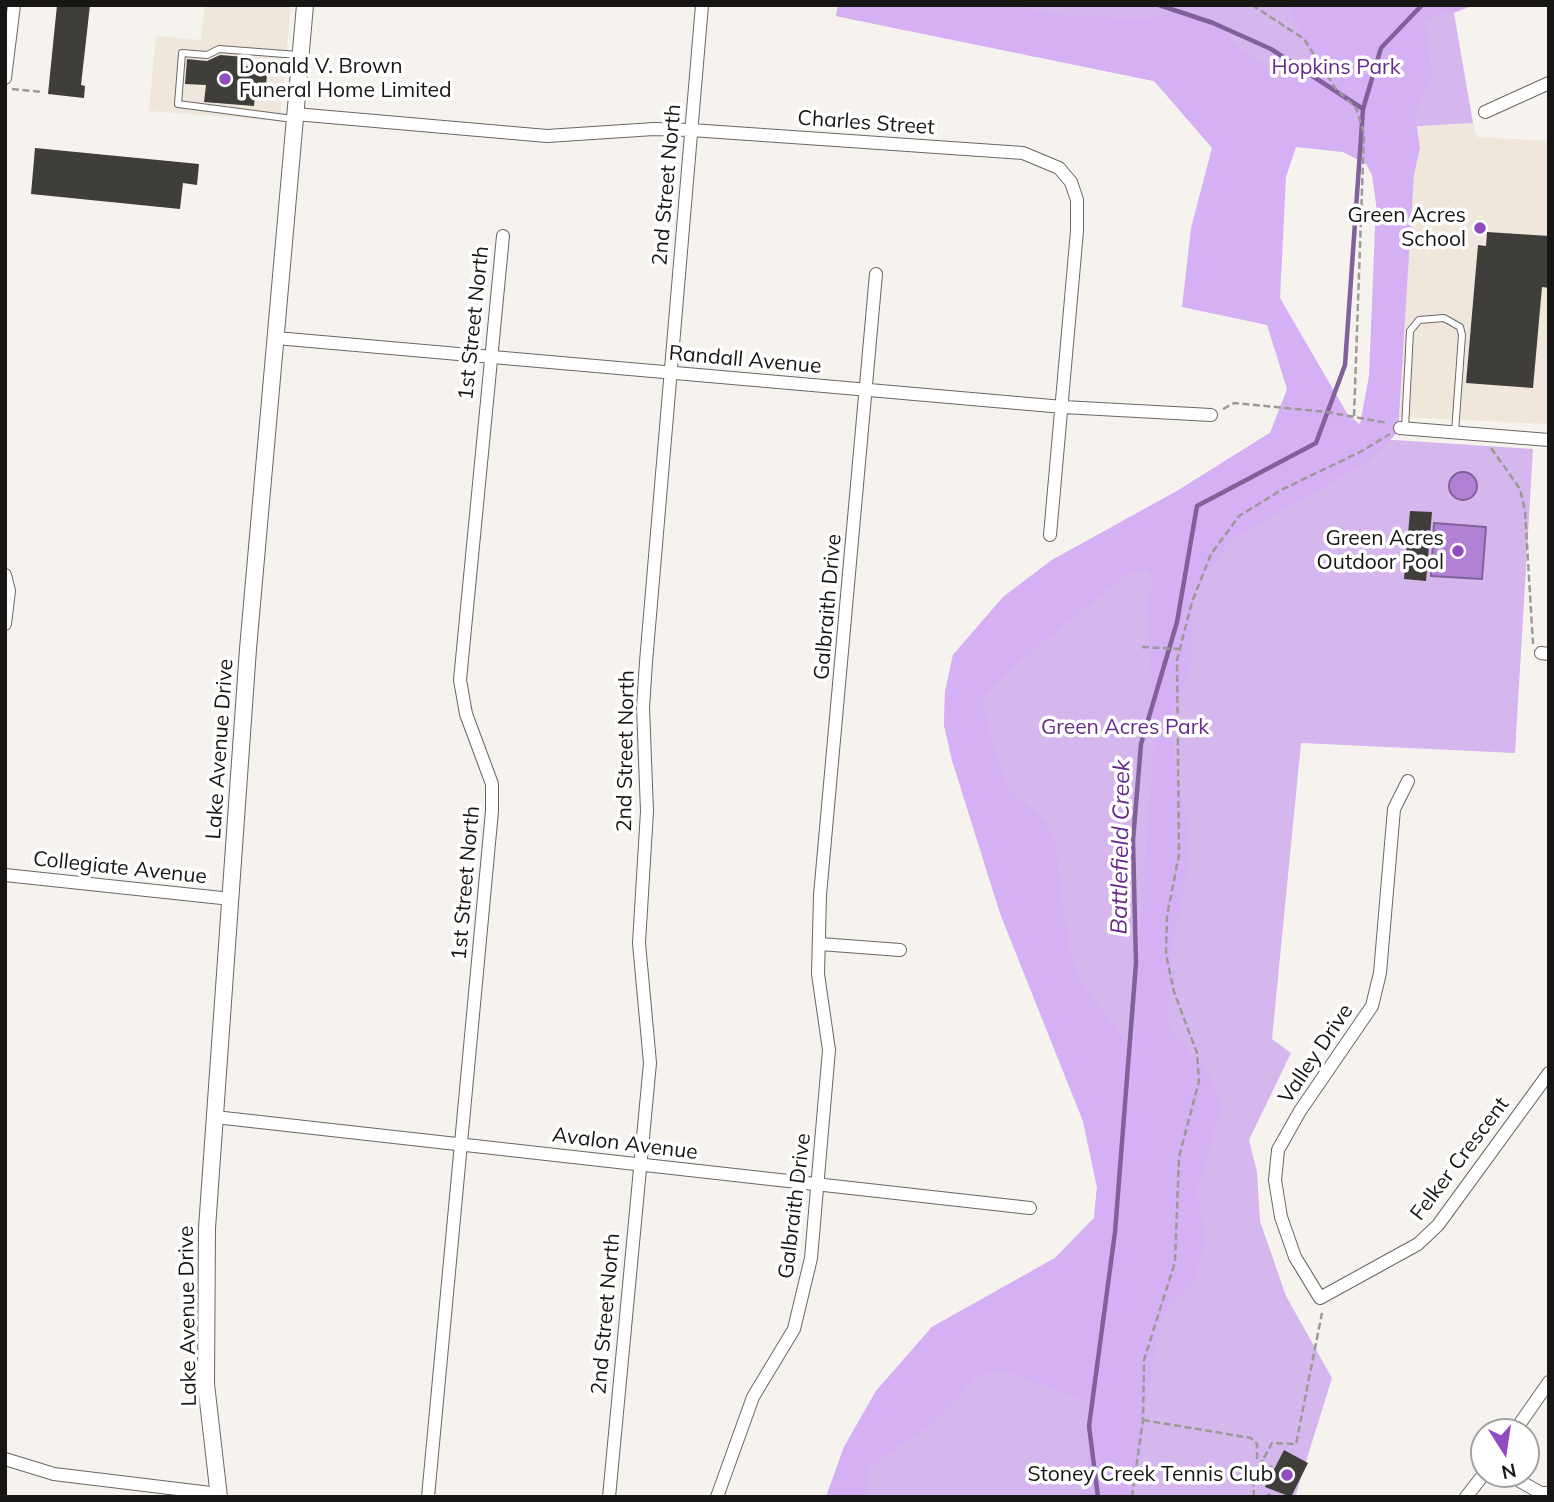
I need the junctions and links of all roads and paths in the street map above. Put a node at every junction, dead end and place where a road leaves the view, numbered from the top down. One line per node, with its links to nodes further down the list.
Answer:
1 (14, 5): 6 (street)
2 (305, 5): 5 (street, Lake Avenue Drive)
3 (702, 5): 12 (street, 2nd Street North)
4 (1252, 5): 21 (path)
5 (301, 55): 11 (street, Lake Avenue Drive); 11 (lane)
6 (5, 78)
7 (1549, 83): 10 (street)
8 (5, 88): 9 (path)
9 (43, 92)
10 (1485, 112)
11 (295, 116): 12 (street, Charles Street); 15 (street, Lake Avenue Drive)
12 (691, 130): 17 (street, 2nd Street North); 19 (street, Charles Street)
13 (503, 236): 16 (street, 1st Street North)
14 (876, 274): 18 (street, Galbraith Drive)
15 (276, 338): 16 (street, Randall Avenue); 34 (street, Lake Avenue Drive)
16 (489, 356): 17 (street, Randall Avenue); 39 (street, 1st Street North)
17 (671, 373): 18 (street, Randall Avenue); 40 (street, 2nd Street North)
18 (867, 390): 19 (street, Randall Avenue); 35 (street, Galbraith Drive)
19 (1063, 407): 20 (street, Randall Avenue); 26 (street, Charles Street)
20 (1211, 415): 21 (path)
21 (1354, 416): 22 (path)
22 (1402, 428): 23 (street); 23 (lane); 30 (path)
23 (1455, 432): 24 (street)
24 (1481, 435): 25 (street); 31 (path)
25 (1549, 440)
26 (1050, 535)
27 (5, 575): 28 (street)
28 (5, 624)
29 (1142, 647): 30 (path)
30 (1180, 649): 46 (path)
31 (1545, 654)
32 (1408, 781): 43 (street, Valley Drive)
33 (5, 875): 34 (street, Collegiate Avenue)
34 (231, 899): 38 (street, Lake Avenue Drive)
35 (820, 944): 36 (street); 41 (street, Galbraith Drive)
36 (900, 950)
37 (1549, 1073): 43 (street, Felker Crescent)
38 (215, 1117): 39 (street, Avalon Avenue); 53 (street, Lake Avenue Drive)
39 (462, 1144): 40 (street, Avalon Avenue); 54 (street, 1st Street North)
40 (639, 1166): 41 (street, Avalon Avenue); 55 (street, 2nd Street North)
41 (818, 1185): 42 (street, Avalon Avenue); 56 (street, Galbraith Drive)
42 (1030, 1208)
43 (1320, 1298): 48 (path)
44 (1549, 1382): 45 (street)
45 (1524, 1418)
46 (1143, 1420): 48 (path); 57 (path)
47 (5, 1459): 53 (street)
48 (1263, 1464): 49 (path); 58 (path)
49 (1272, 1468)
50 (1532, 1488): 51 (street)
51 (1549, 1493)
52 (1271, 1494): 59 (path)
53 (219, 1496)
54 (428, 1497)
55 (609, 1497)
56 (717, 1497)
57 (1132, 1497)
58 (1254, 1497)
59 (1264, 1497)

